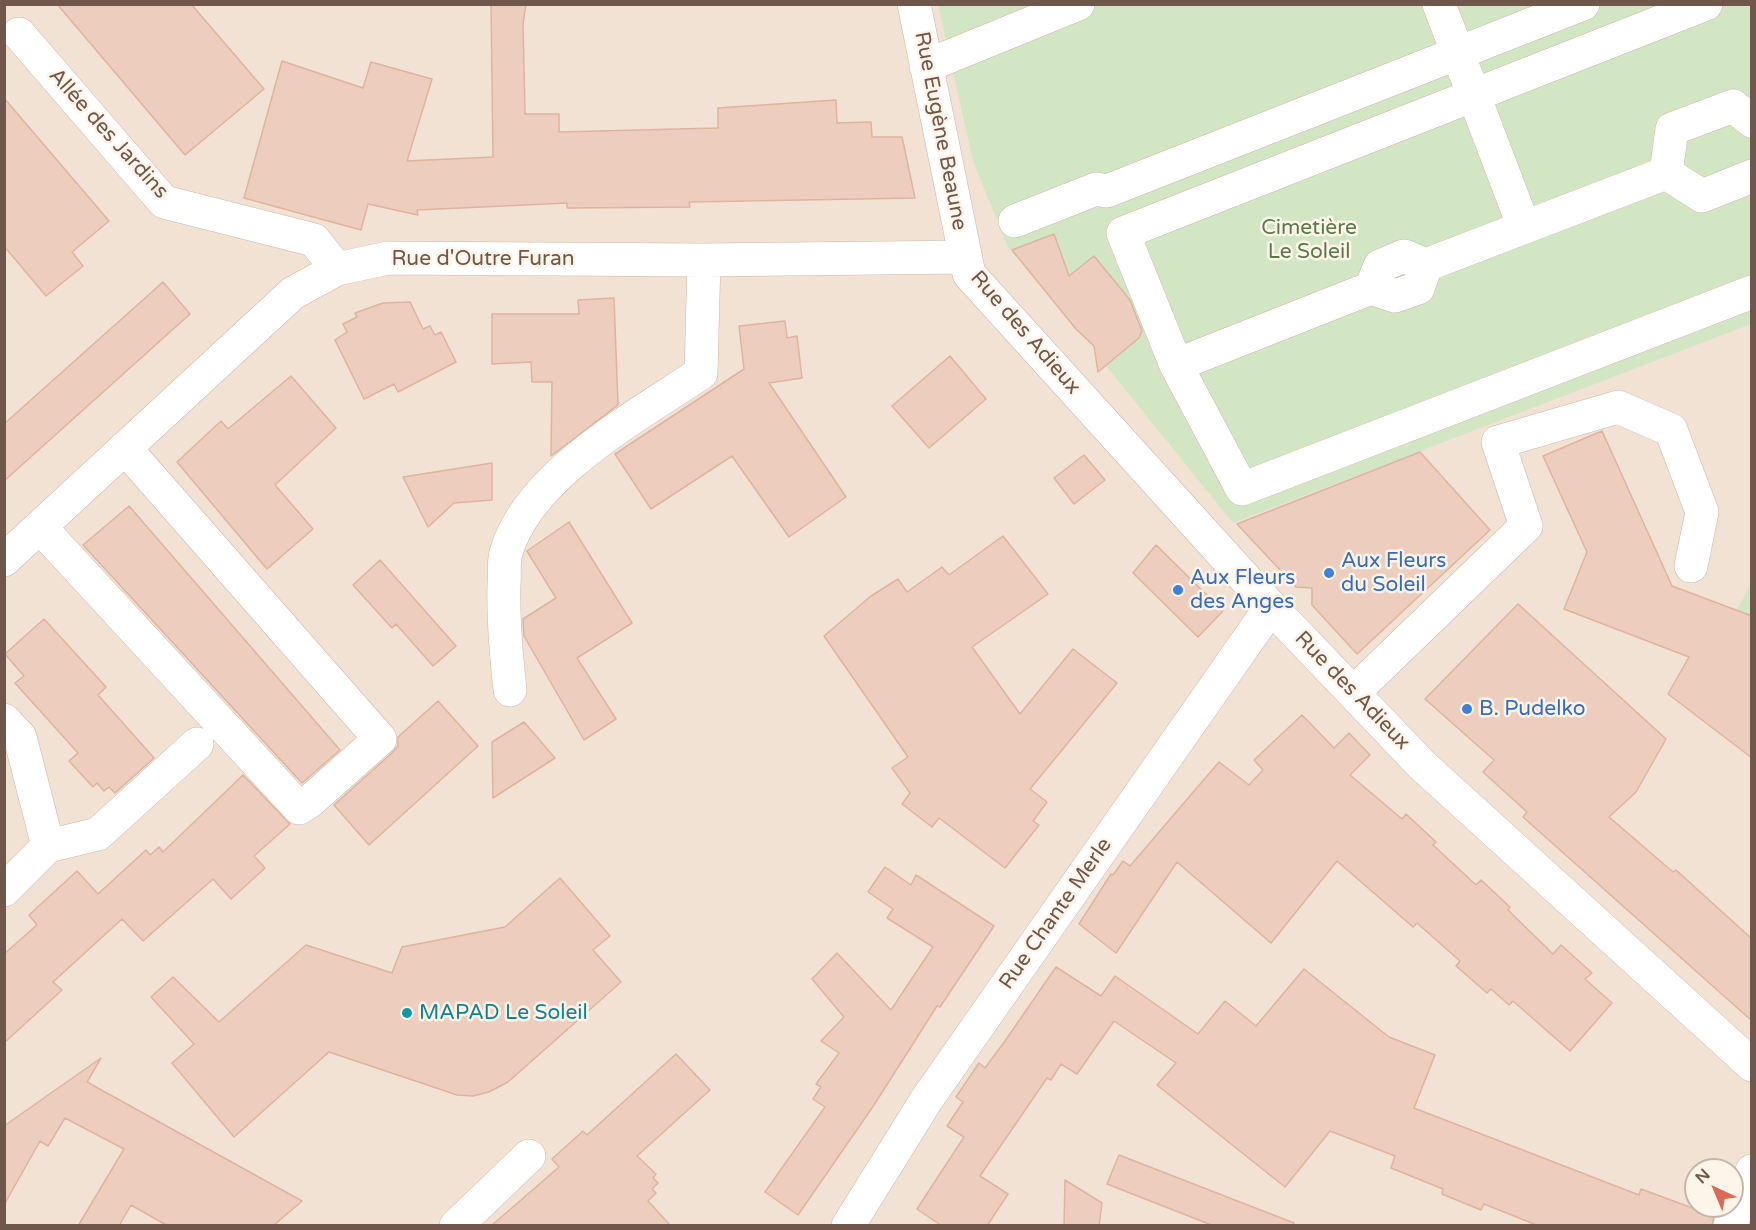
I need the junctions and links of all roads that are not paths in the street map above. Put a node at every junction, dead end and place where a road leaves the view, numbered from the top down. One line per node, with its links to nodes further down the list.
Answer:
1 (914, 4): 8 (street, Rue Eugène Beaune)
2 (1078, 4): 8 (street)
3 (1439, 4): 7 (street)
4 (1583, 4): 7 (street)
5 (1706, 4): 9 (street)
6 (19, 34): 17 (street, Allée des Jardins)
7 (1458, 54): 9 (street); 13 (street)
8 (926, 66): 15 (street, Rue Eugène Beaune)
9 (1474, 96): 14 (street); 19 (street)
10 (1752, 121): 11 (street)
11 (1666, 173): 12 (street); 14 (street)
12 (1752, 176)
13 (1015, 221)
14 (1524, 227): 19 (street)
15 (965, 257): 16 (street, Rue d'Outre Furan); 24 (street, Rue des Adieux)
16 (704, 260): 17 (street, Rue d'Outre Furan); 25 (street)
17 (337, 269): 20 (street, Rue d'Outre Furan)
18 (1752, 291): 19 (street)
19 (1176, 365)
20 (125, 448): 21 (street, Rue d'Outre Furan); 21 (street)
21 (40, 527): 22 (street, Rue d'Outre Furan)
22 (4, 560)
23 (1691, 566): 26 (street)
24 (1271, 607): 26 (street, Rue des Adieux); 35 (street, Rue Chante Merle)
25 (510, 690)
26 (1353, 693): 31 (street, Rue des Adieux)
27 (4, 720): 29 (street)
28 (197, 744): 29 (street)
29 (48, 846): 30 (street)
30 (4, 890)
31 (1752, 1065)
32 (529, 1156): 34 (street)
33 (1752, 1171): 36 (street)
34 (456, 1226)
35 (848, 1226)
36 (1731, 1226)

